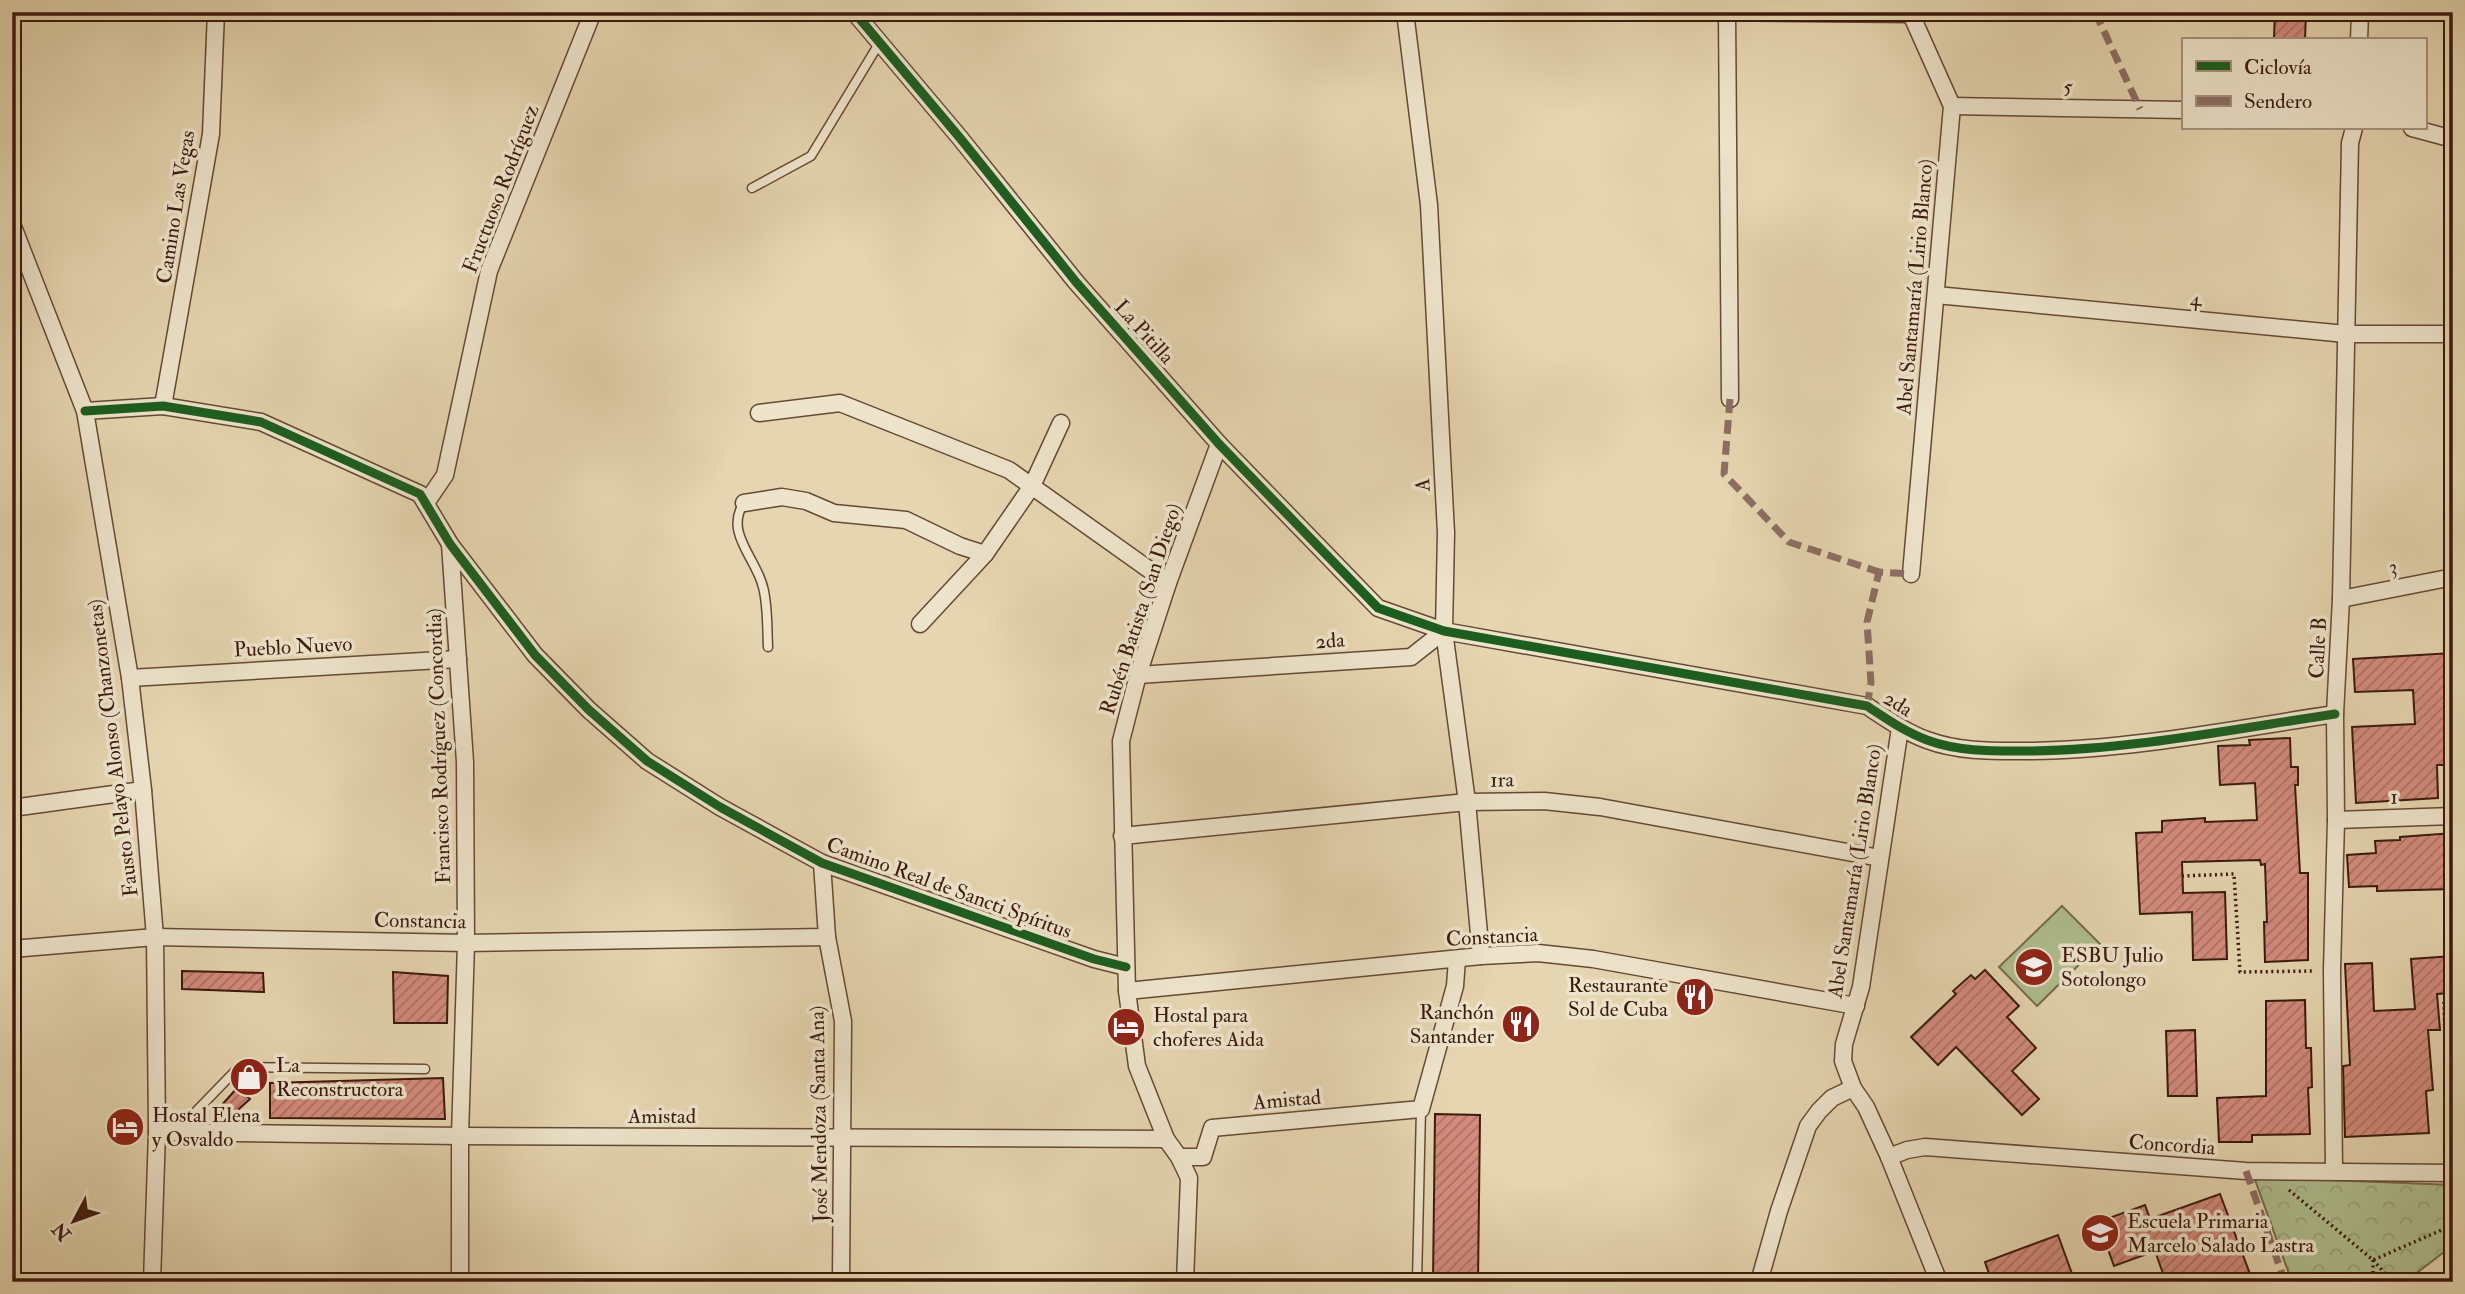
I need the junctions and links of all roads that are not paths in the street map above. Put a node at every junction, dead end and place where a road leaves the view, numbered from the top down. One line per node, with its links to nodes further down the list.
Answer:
1 (216, 12): 22 (street, Camino Las Vegas)
2 (593, 12): 28 (street, Fructuoso Rodríguez)
3 (854, 12): 10 (street, La Pitilla)
4 (1405, 12): 37 (street, A)
5 (1709, 12): 7 (street)
6 (2360, 12): 9 (street)
7 (1727, 13): 8 (street); 21 (street)
8 (1910, 13): 11 (street, Abel Santamaría (Lirio Blanco))
9 (2359, 38)
10 (880, 42): 16 (lane); 26 (street, La Pitilla)
11 (1952, 106): 12 (street, 5); 18 (street, Abel Santamaría (Lirio Blanco))
12 (2182, 110)
13 (2353, 130): 19 (street, Calle B)
14 (2419, 130): 15 (street)
15 (2453, 139)
16 (752, 188)
17 (12, 225): 23 (street, Fausto Pelayo Alonso (Chanzonetas))
18 (1936, 295): 19 (street, 4); 32 (street, Abel Santamaría (Lirio Blanco))
19 (2346, 334): 20 (street, 4); 35 (street, Calle B)
20 (2453, 334)
21 (1730, 398)
22 (163, 406): 23 (street, Camino Real de Sancti Spíritus); 28 (street, Camino Real de Sancti Spíritus)
23 (85, 411): 41 (street, Fausto Pelayo Alonso (Chanzonetas))
24 (759, 413): 27 (street)
25 (1061, 423): 27 (street)
26 (1219, 444): 34 (street, Rubén Batista (San Diego)); 37 (street, La Pitilla)
27 (1032, 486): 31 (street); 34 (street)
28 (426, 503): 30 (street, Camino Real de Sancti Spíritus)
29 (744, 503): 31 (street); 38 (lane)
30 (450, 544): 39 (street, Francisco Rodríguez (Concordia)); 51 (street, Camino Real de Sancti Spíritus)
31 (985, 554): 36 (street)
32 (1911, 574)
33 (2453, 577): 35 (street, 3)
34 (1168, 583): 40 (street, Rubén Batista (San Diego))
35 (2341, 598): 42 (street, Calle B)
36 (920, 624)
37 (1444, 631): 40 (street, 2da); 43 (street, 2da); 45 (street, A)
38 (768, 647)
39 (458, 659): 41 (street, Pueblo Nuevo); 54 (street, Francisco Rodríguez (Concordia))
40 (1138, 675): 49 (street, Rubén Batista (San Diego))
41 (130, 678): 44 (street, Fausto Pelayo Alonso (Chanzonetas))
42 (2335, 714): 43 (street, 2da); 48 (street, Calle B)
43 (1900, 728): 50 (street, Abel Santamaría (Lirio Blanco))
44 (143, 790): 46 (street); 52 (street, Fausto Pelayo Alonso (Chanzonetas))
45 (1467, 802): 49 (street, 1ra); 50 (street, 1ra); 56 (street, A)
46 (12, 808)
47 (2453, 816): 48 (street, 1)
48 (2336, 820): 71 (street, Calle B)
49 (1122, 836): 58 (street, Rubén Batista (San Diego))
50 (1880, 858): 60 (street, Abel Santamaría (Lirio Blanco))
51 (822, 863): 53 (street, José Mendoza (Santa Ana)); 58 (street, Camino Real de Sancti Spíritus)
52 (155, 937): 54 (street, Constancia); 55 (street, Constancia); 64 (street, Fausto Pelayo Alonso (Chanzonetas))
53 (827, 937): 54 (street, Constancia); 67 (street, José Mendoza (Santa Ana))
54 (466, 943): 66 (street, Francisco Rodríguez (Concordia))
55 (12, 949)
56 (1481, 956): 57 (street, Constancia); 60 (street, Constancia)
57 (1457, 959): 59 (street, Constancia); 63 (street)
58 (1126, 967): 59 (street, Rubén Batista (San Diego))
59 (1127, 991): 68 (street, Rubén Batista (San Diego))
60 (1856, 1006): 62 (street, Abel Santamaría (Lirio Blanco))
61 (425, 1069): 65 (lane)
62 (1853, 1087): 70 (street, Abel Santamaría (Lirio Blanco)); 78 (street)
63 (1420, 1109): 69 (street, Amistad); 77 (lane)
64 (157, 1132): 65 (street, Amistad); 73 (street, Fausto Pelayo Alonso (Chanzonetas))
65 (176, 1132): 66 (street, Amistad)
66 (460, 1136): 67 (street, Amistad); 74 (street, Francisco Rodríguez (Concordia))
67 (842, 1138): 68 (street, Amistad); 75 (street, José Mendoza (Santa Ana))
68 (1166, 1139): 69 (street, Rubén Batista (San Diego))
69 (1179, 1157): 76 (street, Rubén Batista (San Diego))
70 (1889, 1157): 71 (street, Concordia); 79 (street, Abel Santamaría (Lirio Blanco))
71 (2334, 1170): 72 (street, Concordia)
72 (2451, 1173)
73 (152, 1282)
74 (460, 1282)
75 (841, 1282)
76 (1185, 1282)
77 (1417, 1282)
78 (1759, 1282)
79 (1940, 1282)

